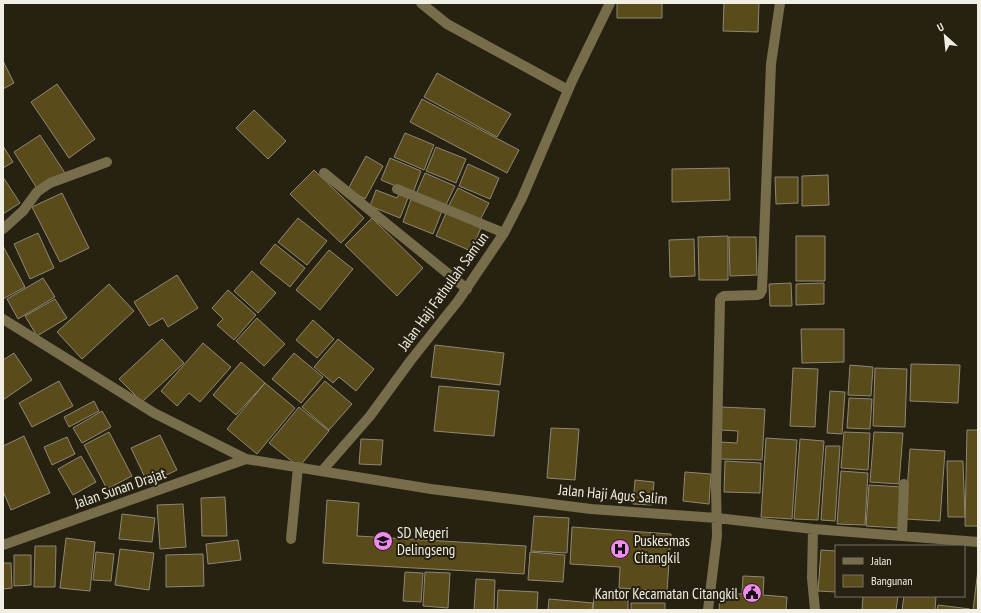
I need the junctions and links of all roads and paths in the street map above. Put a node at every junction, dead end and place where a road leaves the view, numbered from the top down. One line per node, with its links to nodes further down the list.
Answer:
1 (421, 3): 4 (street)
2 (610, 3): 4 (street, Jalan Haji Fathullah Sam'un)
3 (780, 3): 16 (street)
4 (568, 90): 9 (street, Jalan Haji Fathullah Sam'un)
5 (107, 162): 8 (street)
6 (324, 172): 10 (street)
7 (397, 189): 9 (street)
8 (3, 229)
9 (504, 233): 10 (street, Jalan Haji Fathullah Sam'un)
10 (467, 288): 14 (street, Jalan Haji Fathullah Sam'un)
11 (3, 319): 12 (street)
12 (246, 459): 13 (street, Jalan Haji Agus Salim); 21 (street, Jalan Sunan Drajat)
13 (298, 467): 14 (street, Jalan Haji Agus Salim); 19 (street)
14 (322, 471): 16 (street, Jalan Haji Agus Salim)
15 (904, 484): 18 (street)
16 (716, 518): 17 (street, Jalan Haji Agus Salim); 22 (street)
17 (813, 530): 18 (street, Jalan Haji Agus Salim); 23 (street)
18 (902, 536): 20 (street, Jalan Haji Agus Salim)
19 (292, 539)
20 (978, 542)
21 (3, 545)
22 (708, 610)
23 (815, 610)

